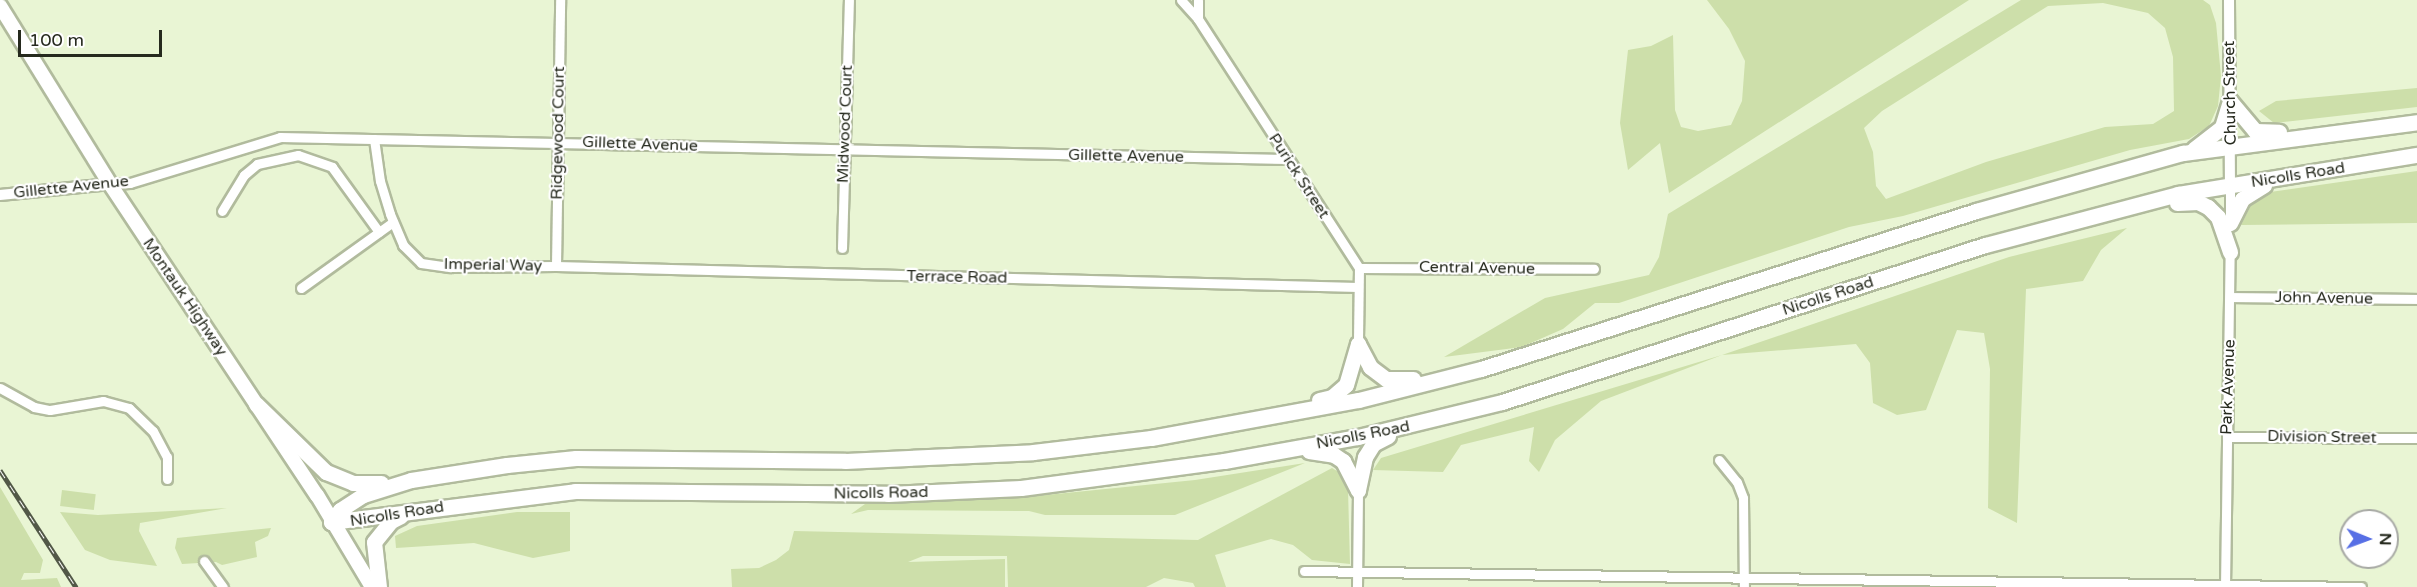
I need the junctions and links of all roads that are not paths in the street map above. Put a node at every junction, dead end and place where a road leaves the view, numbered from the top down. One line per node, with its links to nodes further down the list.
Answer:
1 (560, 0): 12 (street, Ridgewood Court)
2 (849, 0): 14 (street, Midwood Court)
3 (1181, 0): 7 (street, Purick Street)
4 (1198, 0): 7 (street)
5 (2230, 0): 8 (street, Church Street)
6 (0, 6): 19 (main road, Montauk Highway)
7 (1198, 19): 17 (street, Purick Street)
8 (2230, 101): 10 (highway); 13 (street, Church Street); 15 (highway)
9 (2417, 122): 10 (highway, Nicolls Road)
10 (2309, 135): 13 (highway, Nicolls Road)
11 (374, 139): 12 (street, Gillette Avenue); 19 (street, Gillette Avenue); 23 (street, Imperial Way)
12 (557, 142): 14 (street, Gillette Avenue); 29 (street, Ridgewood Court)
13 (2231, 147): 15 (highway, Nicolls Road); 20 (street, Church Street)
14 (843, 150): 17 (street, Gillette Avenue); 27 (street, Midwood Court)
15 (2183, 153): 37 (highway, Nicolls Road)
16 (2417, 155): 18 (highway, Nicolls Road)
17 (1288, 159): 30 (street, Purick Street)
18 (2310, 173): 20 (highway, Nicolls Road); 24 (highway)
19 (110, 184): 21 (street, Gillette Avenue); 39 (main road, Montauk Highway)
20 (2230, 186): 24 (street, Park Avenue); 25 (highway, Nicolls Road)
21 (0, 195)
22 (222, 211): 26 (street)
23 (393, 222): 26 (street); 29 (street, Imperial Way)
24 (2230, 223): 28 (street, Park Avenue)
25 (2047, 228): 28 (highway); 41 (highway, Nicolls Road)
26 (379, 232): 33 (street)
27 (842, 249)
28 (2230, 252): 34 (street, Park Avenue)
29 (556, 266): 32 (street, Terrace Road)
30 (1359, 267): 31 (street, Central Avenue); 32 (street)
31 (1594, 269)
32 (1358, 287): 36 (street)
33 (301, 288)
34 (2231, 297): 35 (street, John Avenue); 42 (street, Park Avenue)
35 (2417, 299)
36 (1358, 344): 37 (highway); 40 (highway)
37 (1457, 375): 40 (highway, Nicolls Road)
38 (0, 388): 46 (street)
39 (256, 404): 47 (highway); 50 (main road, Montauk Highway)
40 (1288, 413): 47 (highway, Nicolls Road)
41 (1410, 426): 44 (highway, Nicolls Road); 48 (highway)
42 (2227, 437): 43 (street, Division Street); 56 (street, Park Avenue)
43 (2417, 438)
44 (1268, 453): 48 (highway); 49 (highway, Nicolls Road)
45 (1719, 460): 54 (street)
46 (167, 479)
47 (411, 480): 50 (highway, Nicolls Road)
48 (1358, 490): 53 (street)
49 (411, 512): 50 (highway, Nicolls Road); 59 (highway)
50 (331, 522): 58 (main road, Montauk Highway)
51 (204, 561): 57 (street)
52 (1304, 571): 53 (street)
53 (1358, 573): 54 (street); 60 (street)
54 (1744, 583): 55 (street)
55 (1985, 584): 56 (street)
56 (2225, 586): 61 (street)
57 (223, 587)
58 (372, 587)
59 (379, 587)
60 (1357, 587)
61 (2361, 587)

